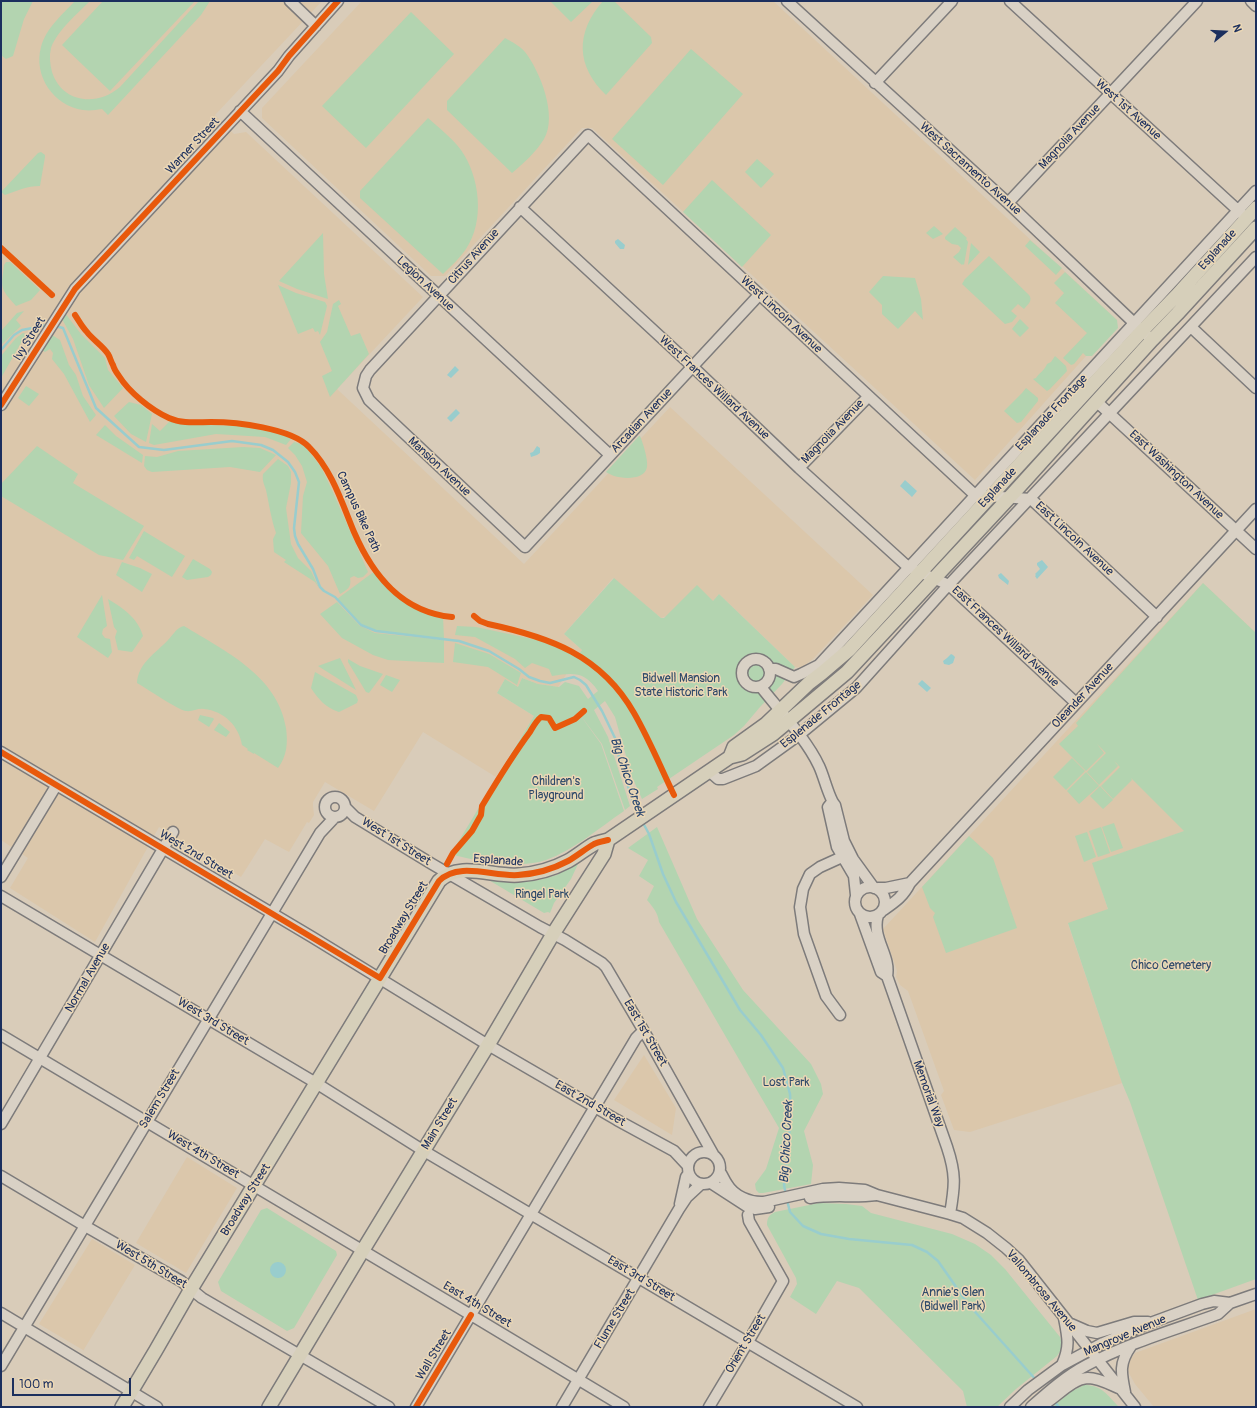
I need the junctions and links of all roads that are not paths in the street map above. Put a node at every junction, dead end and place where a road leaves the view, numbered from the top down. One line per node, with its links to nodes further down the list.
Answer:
1 (290, 1): 9 (street)
2 (338, 1): 9 (street, Warner Street)
3 (787, 1): 10 (street, West Sacramento Avenue)
4 (952, 1): 10 (street)
5 (1010, 1): 11 (street, West 1st Avenue)
6 (1197, 1): 11 (street, Magnolia Avenue)
7 (1251, 1): 8 (street)
8 (1256, 6)
9 (316, 26): 12 (street, Warner Street)
10 (876, 83): 15 (street, West Sacramento Avenue)
11 (1110, 93): 15 (street, Magnolia Avenue); 17 (street, West 1st Avenue)
12 (240, 111): 20 (street, Legion Avenue); 21 (street, Warner Street)
13 (588, 135): 16 (street, Citrus Avenue); 19 (street, West Lincoln Avenue)
14 (1256, 191): 17 (street, Esplanade Frontage)
15 (1008, 203): 23 (street, West Sacramento Avenue)
16 (520, 207): 20 (street, Citrus Avenue); 24 (street, West Frances Willard Avenue)
17 (1251, 218): 23 (street, Esplanade Frontage); 23 (main road, Esplanade)
18 (1256, 257): 22 (street)
19 (759, 295): 24 (street, Arcadian Avenue); 27 (street, West Lincoln Avenue)
20 (438, 296): 25 (street, Citrus Avenue); 31 (street, Legion Avenue)
21 (63, 307): 29 (street, Ivy Street)
22 (1191, 327): 26 (street); 30 (street)
23 (1142, 331): 28 (main road, Esplanade); 33 (street, Esplanade Frontage); 34 (main road, Esplanade)
24 (693, 366): 31 (street, Arcadian Avenue); 32 (street, West Frances Willard Avenue)
25 (364, 382): 39 (street, Mansion Avenue)
26 (1256, 388)
27 (868, 397): 32 (street, Magnolia Avenue); 33 (street, West Lincoln Avenue)
28 (1096, 401): 30 (street, East Washington Avenue); 35 (main road, Esplanade)
29 (1, 405)
30 (1110, 414): 36 (street); 38 (street, East Washington Avenue)
31 (610, 455): 39 (street, Arcadian Avenue)
32 (799, 468): 41 (street, West Frances Willard Avenue)
33 (975, 496): 34 (street, East Lincoln Avenue); 41 (street, Esplanade Frontage)
34 (990, 496): 35 (street, East Lincoln Avenue); 41 (main road, Esplanade)
35 (1009, 498): 36 (street, East Lincoln Avenue); 42 (main road, Esplanade)
36 (1031, 499): 43 (street); 44 (street, East Lincoln Avenue)
37 (1256, 509): 38 (street, Oleander Avenue)
38 (1236, 531): 40 (street, East Washington Avenue); 44 (street, Oleander Avenue)
39 (525, 547)
40 (1256, 549)
41 (914, 570): 42 (street, East Frances Willard Avenue); 45 (street, Esplanade Frontage); 48 (main road, Esplanade)
42 (934, 579): 43 (street, East Frances Willard Avenue); 49 (main road, Esplanade)
43 (949, 585): 47 (street, East Frances Willard Avenue); 50 (street, Esplenade Frontage)
44 (1157, 617): 47 (street, Oleander Avenue)
45 (769, 669): 46 (street); 46 (street)
46 (761, 686): 48 (street)
47 (1076, 703): 64 (street, Oleander Avenue)
48 (780, 711): 49 (street); 52 (main road, Esplanade)
49 (788, 722): 50 (street); 52 (main road, Esplanade)
50 (799, 735): 53 (street, Esplenade Frontage); 55 (street)
51 (1, 752): 54 (street, West 2nd Street)
52 (730, 757): 53 (main road, Esplanade)
53 (709, 771): 59 (main road, Esplanade)
54 (56, 786): 60 (street, West 2nd Street); 63 (street)
55 (832, 802): 61 (street); 65 (street)
56 (345, 807): 57 (street); 57 (street); 62 (street, West 1st Street)
57 (330, 815): 68 (street, Salem Street)
58 (174, 832): 60 (street, Normal Avenue)
59 (608, 840): 62 (main road, Esplanade); 71 (main road, Main Street)
60 (163, 848): 68 (street, West 2nd Street); 72 (street, Normal Avenue)
61 (842, 857): 66 (street); 75 (street)
62 (450, 874): 71 (street, West 1st Street); 74 (main road, Broadway Street)
63 (1, 877)
64 (910, 883): 65 (street); 69 (street, Oleander Avenue)
65 (876, 888): 66 (street); 69 (street)
66 (856, 895): 70 (street)
67 (1, 896): 72 (street, West 3rd Street)
68 (271, 912): 74 (street, West 2nd Street); 76 (street, Salem Street)
69 (880, 913): 70 (street); 73 (street, Memorial Way)
70 (860, 914): 73 (street, Memorial Way)
71 (553, 934): 77 (street, East 1st Street); 79 (main road, Main Street)
72 (101, 956): 76 (street, West 3rd Street); 80 (street, Normal Avenue)
73 (886, 976): 95 (street, Memorial Way)
74 (380, 978): 79 (street, West 2nd Street); 81 (main road, Broadway Street)
75 (840, 1015)
76 (208, 1019): 81 (street, West 3rd Street); 83 (street, Salem Street)
77 (643, 1030): 82 (street, Wall Street); 86 (street, East 1st Street)
78 (1, 1035): 80 (street, West 4th Street)
79 (488, 1045): 82 (street, East 2nd Street); 85 (main road, Main Street)
80 (40, 1058): 83 (street, West 4th Street); 84 (street, Normal Avenue)
81 (316, 1083): 85 (street, West 3rd Street); 91 (main road, Broadway Street)
82 (595, 1107): 87 (street, East 2nd Street); 94 (street, Wall Street)
83 (147, 1121): 91 (street, West 4th Street); 97 (street, Salem Street)
84 (1, 1124)
85 (424, 1151): 94 (street, East 3rd Street); 98 (main road, Main Street)
86 (713, 1154): 87 (street); 88 (street)
87 (688, 1170): 90 (street); 93 (street, Flume Street)
88 (720, 1172): 90 (street); 92 (street, Vallombrosa Avenue)
89 (1, 1176): 97 (street, West 5th Street)
90 (706, 1184): 92 (street, Vallombrosa Avenue); 93 (street, Flume Street)
91 (255, 1186): 98 (street, West 4th Street); 100 (main road, Broadway Street)
92 (774, 1203): 95 (street, Vallombrosa Avenue)
93 (679, 1209): 99 (street, Flume Street)
94 (531, 1213): 99 (street, East 3rd Street); 104 (street, Wall Street)
95 (950, 1214): 105 (street, Vallombrosa Avenue)
96 (748, 1216): 108 (street, Orient Street)
97 (85, 1226): 100 (street, West 5th Street); 107 (street, Salem Street)
98 (363, 1250): 104 (street, East 4th Street); 111 (main road, Main Street)
99 (639, 1278): 108 (street, East 3rd Street); 115 (street, Flume Street)
100 (191, 1289): 111 (street, West 5th Street); 117 (main road, Broadway Street)
101 (1256, 1294): 102 (street, Mangrove Avenue)
102 (1230, 1303): 106 (street, Mangrove Avenue); 109 (street, Mangrove Avenue)
103 (1, 1313): 107 (street)
104 (471, 1315): 115 (street, East 4th Street); 124 (street, Wall Street)
105 (1066, 1320): 106 (street); 110 (street, Vallombrosa Avenue); 113 (street)
106 (1152, 1323): 110 (street, Mangrove Avenue)
107 (24, 1327): 114 (street, Salem Street); 117 (street)
108 (748, 1342): 119 (street, East 3rd Street); 127 (street, Orient Street)
109 (1130, 1346): 112 (street, Mangrove Avenue); 118 (street)
110 (1090, 1349): 112 (street, Vallombrosa Avenue); 113 (street, Mangrove Avenue)
111 (300, 1355): 122 (main road, Main Street); 123 (street, West 5th Street)
112 (1098, 1360): 116 (street, Mangrove Avenue); 118 (street, Vallombrosa Avenue)
113 (1062, 1365): 128 (street, Mangrove Avenue)
114 (1, 1366)
115 (579, 1380): 125 (street, Flume Street); 126 (street, East 4th Street)
116 (1058, 1389): 118 (street); 129 (street, Mangrove Avenue); 130 (street)
117 (130, 1392): 120 (main road, Broadway Street); 121 (street)
118 (1123, 1392): 131 (street, Vallombrosa Avenue)
119 (854, 1406)
120 (122, 1407)
121 (156, 1407)
122 (269, 1407)
123 (388, 1407)
124 (416, 1407)
125 (562, 1407)
126 (624, 1407)
127 (709, 1407)
128 (1010, 1407)
129 (1030, 1407)
130 (1035, 1407)
131 (1135, 1407)

